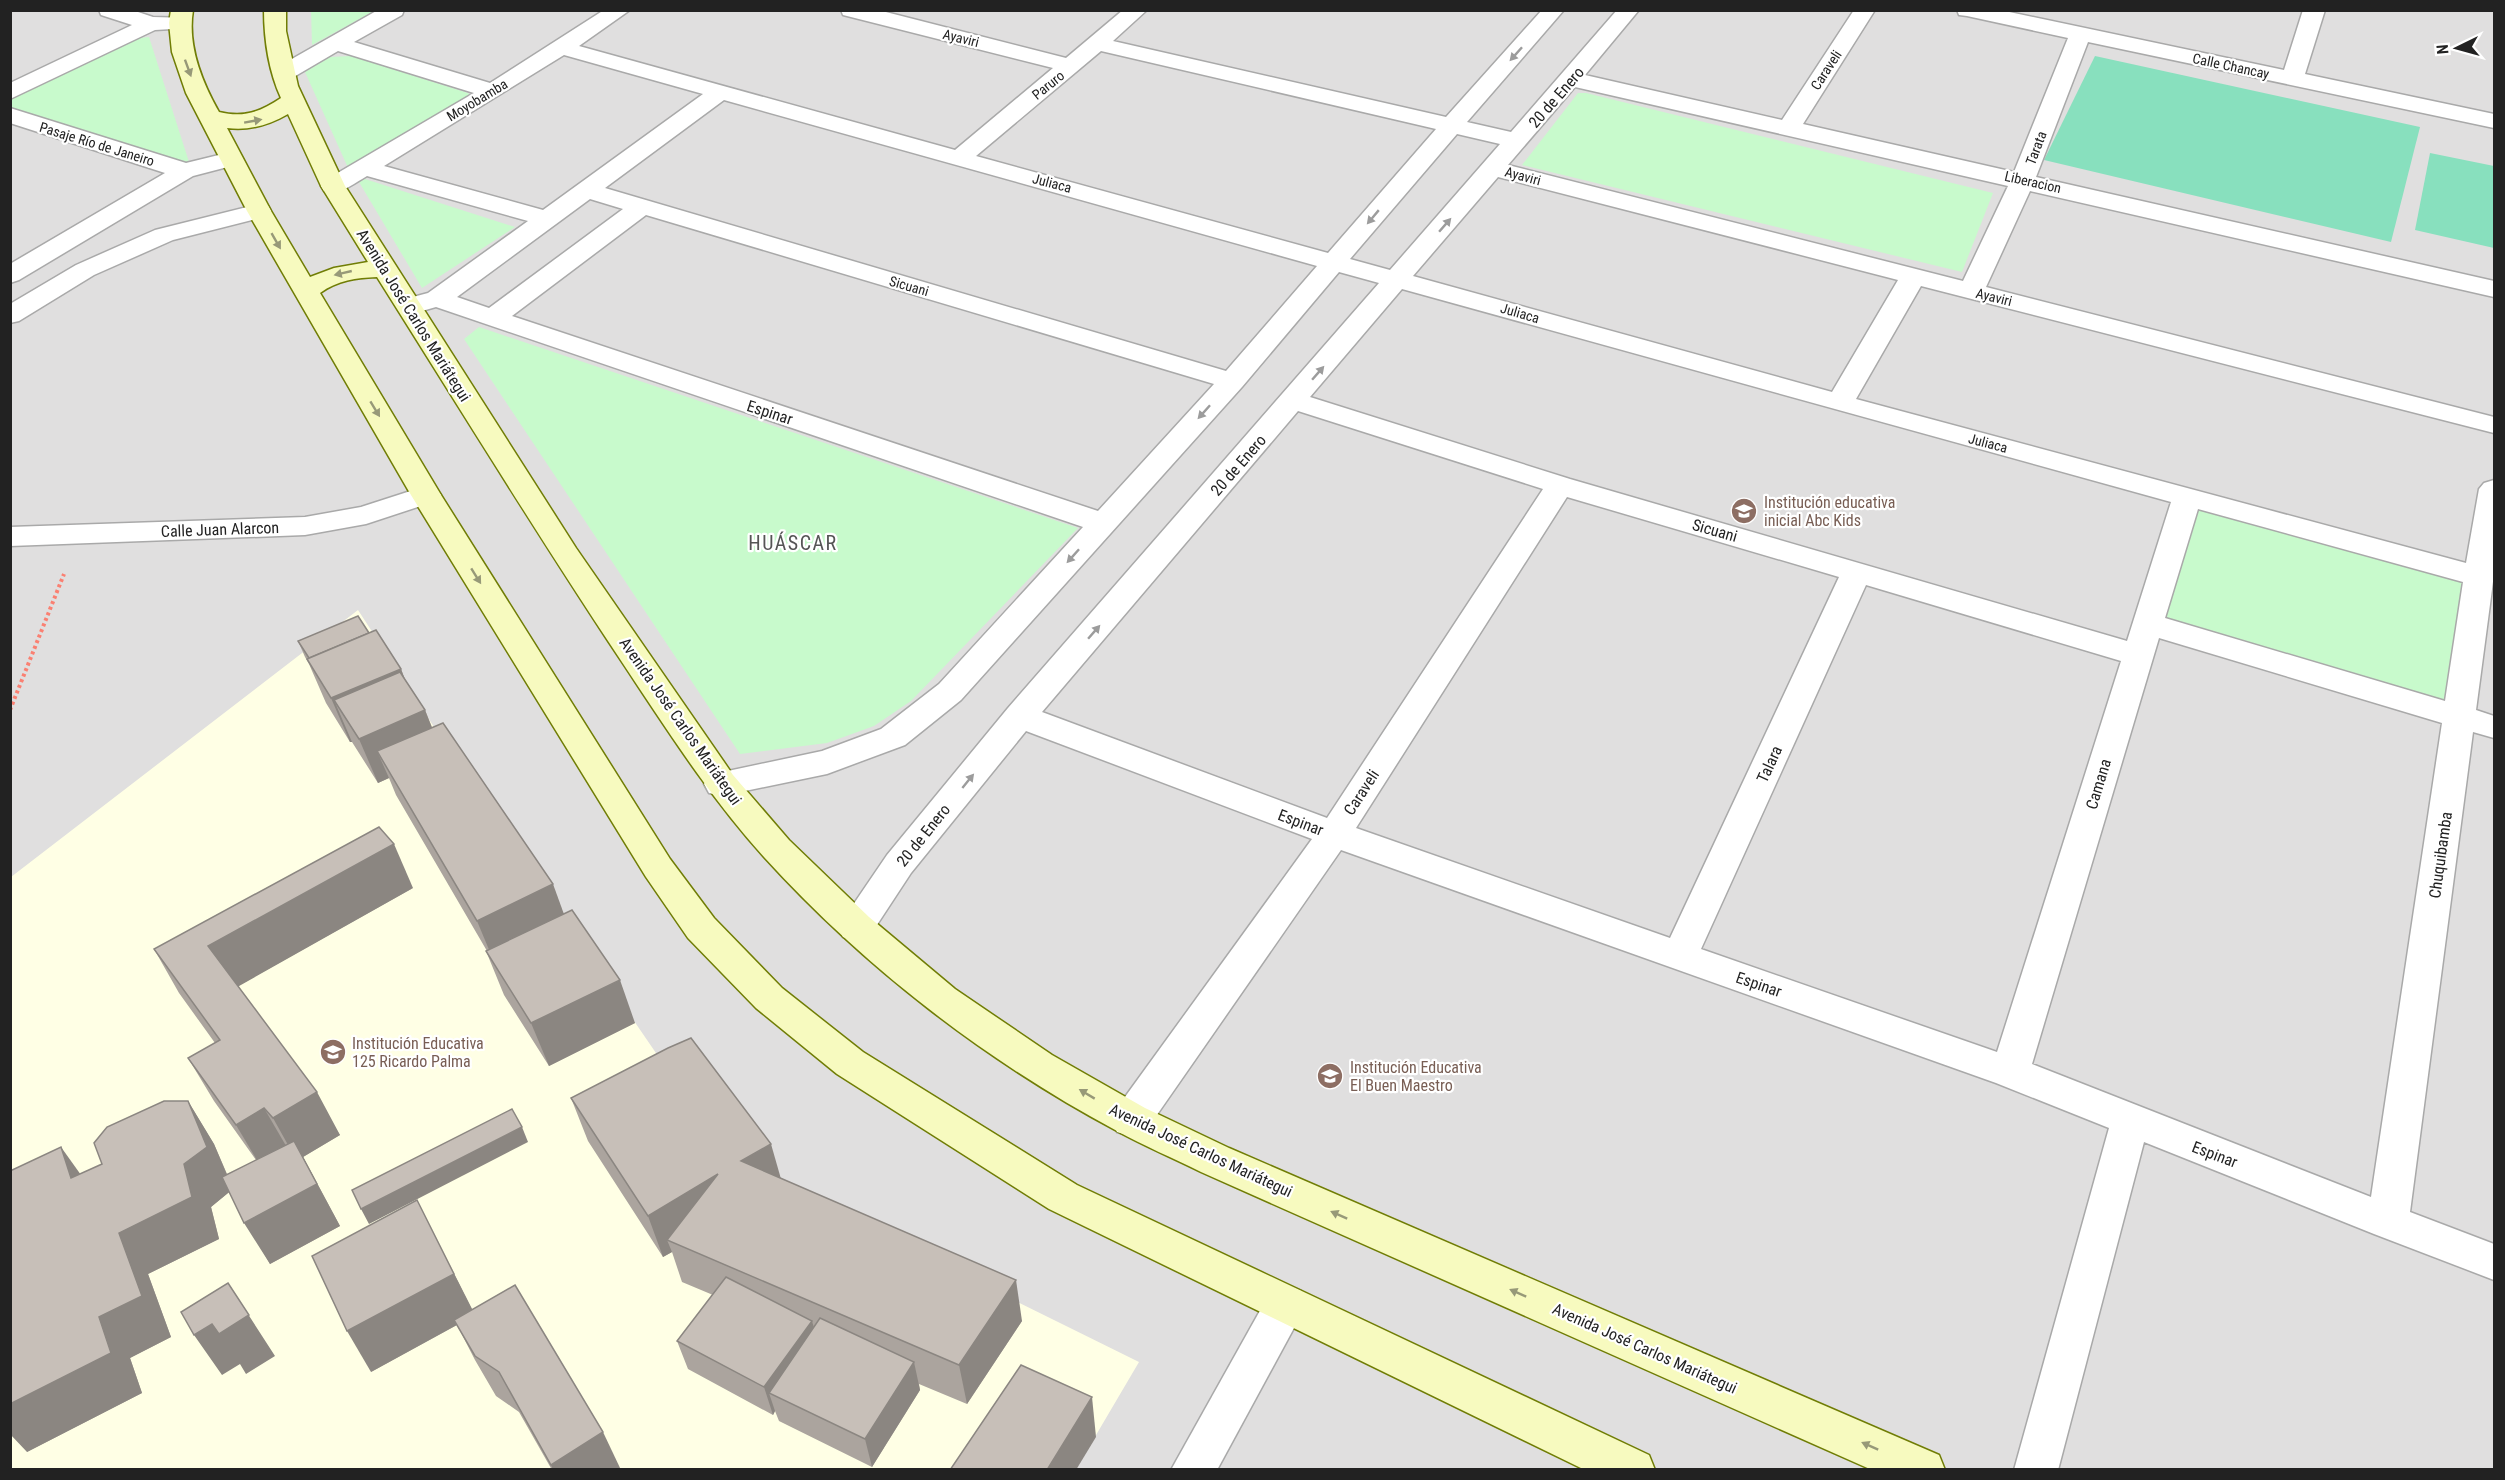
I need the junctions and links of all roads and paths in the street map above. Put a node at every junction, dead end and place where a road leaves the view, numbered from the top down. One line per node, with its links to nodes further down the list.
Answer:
1 (109, 10): 12 (street)
2 (275, 10): 20 (main road, Avenida José Carlos Mariátegui)
3 (394, 10): 14 (street)
4 (620, 10): 16 (street, Moyobamba)
5 (851, 10): 17 (street, Ayaviri)
6 (1137, 10): 15 (street, Paruro)
7 (1554, 10): 27 (street, one-way to 27)
8 (1629, 10): 19 (street, 20 de Enero)
9 (1865, 10): 28 (street, Caraveli)
10 (1967, 10): 13 (street, Calle Chancay)
11 (2314, 10): 18 (street)
12 (171, 19): 21 (street); 24 (main road, one-way to 24)
13 (2080, 34): 18 (street, Calle Chancay); 35 (street, Tarata)
14 (336, 44): 20 (street); 22 (street)
15 (1097, 44): 17 (street, Paruro); 27 (street, Ayaviri)
16 (562, 48): 22 (street, Moyobamba); 23 (street, Juliaca)
17 (1070, 66): 30 (street, Paruro)
18 (2293, 78): 25 (street, Calle Chancay)
19 (1572, 79): 28 (street, Liberacion); 29 (street, 20 de Enero)
20 (288, 87): 24 (main road, one-way to 20); 36 (main road, Avenida José Carlos Mariátegui)
21 (10, 92)
22 (493, 92): 32 (street, Moyobamba)
23 (721, 92): 30 (street, Juliaca); 37 (street)
24 (210, 117): 31 (main road)
25 (2494, 121)
26 (17, 124): 34 (street, Pasaje Río de Janeiro)
27 (1451, 126): 29 (street, Ayaviri); 41 (street, one-way to 41)
28 (1788, 129): 35 (street, Liberacion)
29 (1518, 141): 33 (street, 20 de Enero)
30 (958, 158): 41 (street, Juliaca)
31 (231, 159): 34 (street); 39 (main road)
32 (365, 168): 36 (street, Moyobamba); 40 (street)
33 (1494, 169): 44 (street, Ayaviri); 45 (street, 20 de Enero, one-way to 33)
34 (184, 171): 43 (street)
35 (2023, 180): 46 (street, Liberacion); 47 (street, Tarata)
36 (333, 186): 42 (main road, Avenida José Carlos Mariátegui)
37 (587, 190): 38 (street, Sicuani); 40 (street)
38 (641, 207): 51 (street); 52 (street, Sicuani)
39 (259, 211): 48 (main road, one-way to 48); 50 (street)
40 (547, 219): 49 (street)
41 (1335, 262): 45 (street, Juliaca); 52 (street)
42 (384, 269): 48 (main road, one-way to 48); 49 (main road, Avenida José Carlos Mariátegui)
43 (10, 275)
44 (1913, 277): 47 (street, Ayaviri); 54 (street)
45 (1399, 279): 53 (street, 20 de Enero, one-way to 45); 54 (street, Juliaca)
46 (2494, 289)
47 (1971, 291): 55 (street, Ayaviri)
48 (306, 292): 58 (main road, one-way to 58)
49 (423, 303): 51 (street, Espinar); 70 (main road, Avenida José Carlos Mariátegui)
50 (10, 315)
51 (491, 319): 60 (street, Espinar)
52 (1232, 381): 60 (street, one-way to 60)
53 (1294, 401): 56 (street, Sicuani); 67 (street, 20 de Enero, one-way to 53)
54 (1840, 403): 59 (street, Juliaca)
55 (2494, 425)
56 (1560, 485): 63 (street, Sicuani); 71 (street, Caraveli)
57 (2494, 489): 64 (street, Chuquibamba)
58 (426, 495): 61 (street, Calle Juan Alarcon); 79 (main road, one-way to 79)
59 (2187, 497): 64 (street, Juliaca); 65 (street, Camana)
60 (1103, 523): 70 (street, one-way to 70)
61 (80, 534): 62 (street, Calle Juan Alarcon); 66 (path)
62 (10, 537)
63 (1857, 572): 65 (street, Sicuani); 73 (street, Talara)
64 (2479, 576): 68 (street, Chuquibamba)
65 (2142, 639): 68 (street, Sicuani); 74 (street, Camana)
66 (10, 710)
67 (1020, 716): 71 (street, Espinar); 72 (street, 20 de Enero, one-way to 67)
68 (2459, 716): 69 (street, Sicuani); 77 (street, Chuquibamba)
69 (2494, 727)
70 (721, 784): 72 (main road, Avenida José Carlos Mariátegui)
71 (1334, 834): 73 (street, Espinar); 75 (street, Caraveli)
72 (856, 927): 75 (main road, Avenida José Carlos Mariátegui, one-way to 72)
73 (1680, 956): 74 (street, Espinar)
74 (2010, 1072): 76 (street, Espinar)
75 (1131, 1120): 82 (main road, Avenida José Carlos Mariátegui, one-way to 75)
76 (2130, 1121): 77 (street, Espinar); 83 (street)
77 (2388, 1222): 78 (street, Espinar)
78 (2494, 1262)
79 (1286, 1304): 80 (street); 81 (main road)
80 (1193, 1470)
81 (1633, 1470)
82 (1923, 1470)
83 (2036, 1470)

